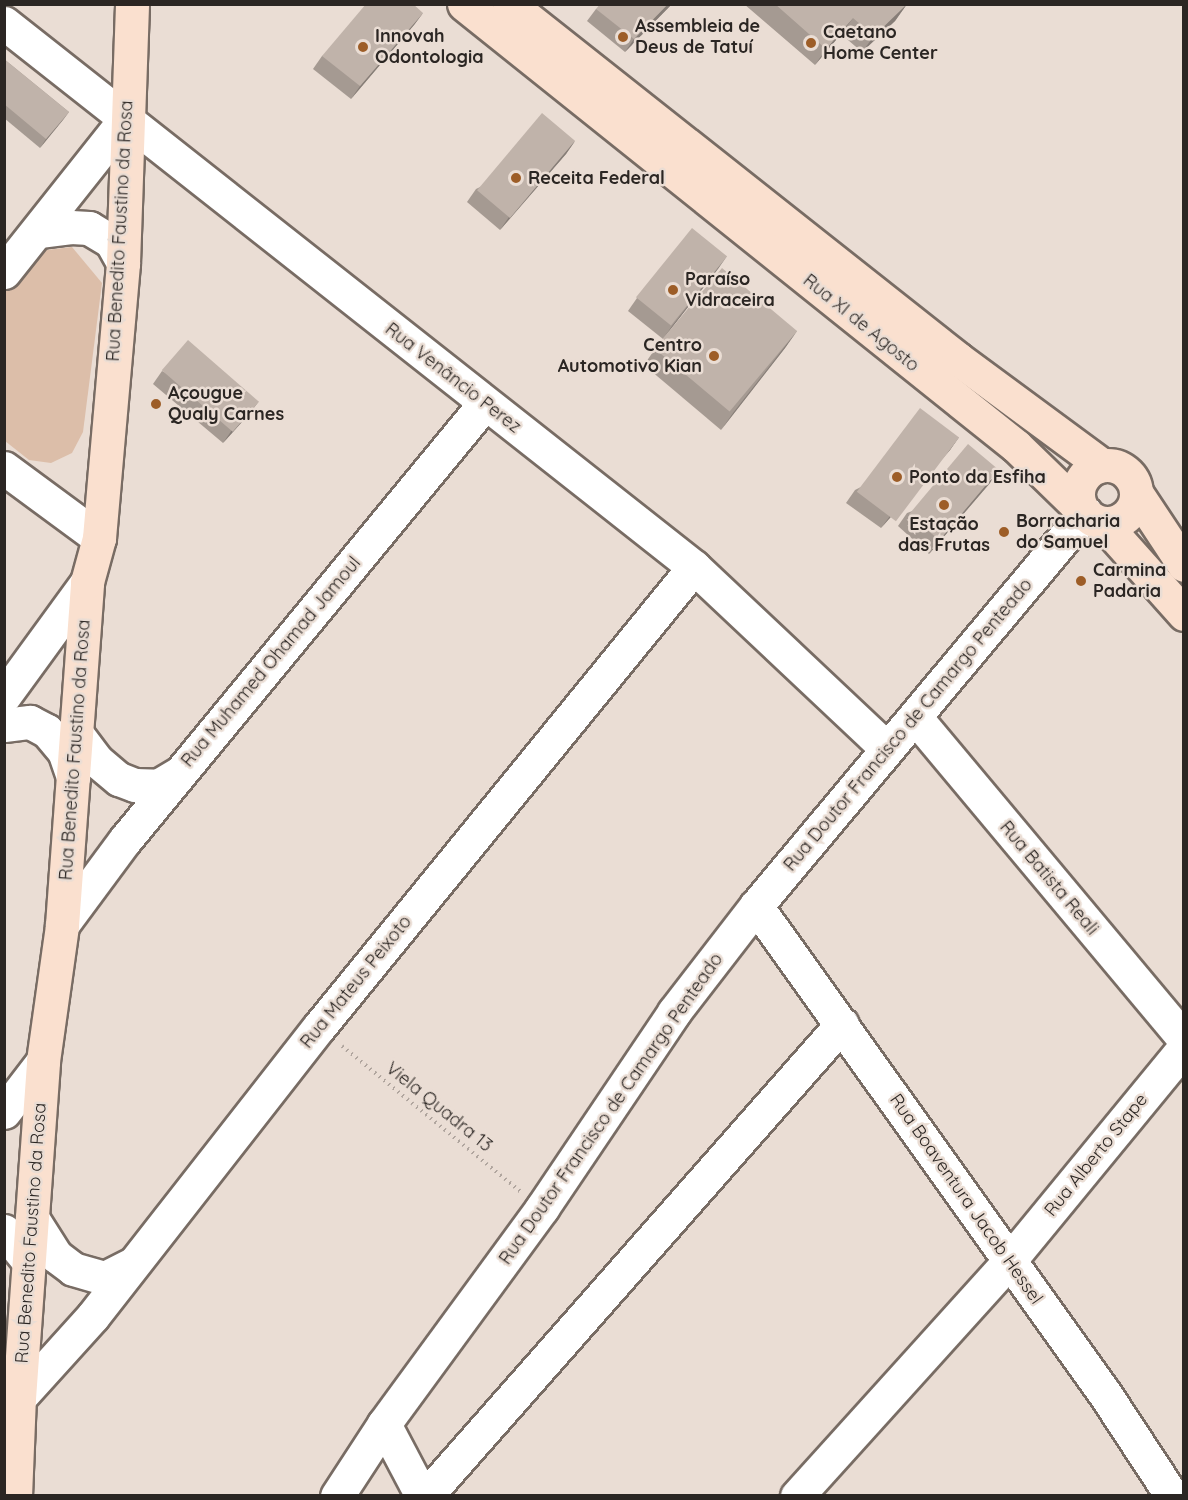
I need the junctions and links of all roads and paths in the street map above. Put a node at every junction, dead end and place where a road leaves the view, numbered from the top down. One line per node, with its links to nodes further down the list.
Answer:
1 (132, 4): 5 (main road, Rua Benedito Faustino da Rosa)
2 (464, 4): 13 (main road, Rua XI de Agosto)
3 (509, 4): 10 (main road, Rua XI de Agosto)
4 (4, 23): 5 (street, Rua Venâncio Perez)
5 (126, 118): 6 (street); 7 (main road, Rua Benedito Faustino da Rosa); 9 (street, Rua Venâncio Perez)
6 (39, 231): 7 (street); 8 (street)
7 (123, 263): 14 (main road, Rua Benedito Faustino da Rosa)
8 (4, 272)
9 (485, 403): 16 (street, Rua Venâncio Perez); 24 (street, Rua Muhamed Ohamad Jamoul)
10 (1102, 465): 12 (main road); 13 (main road)
11 (4, 468): 14 (street)
12 (1137, 494): 13 (main road); 15 (main road)
13 (1094, 518): 18 (main road, Rua XI de Agosto); 20 (street, Rua Doutor Francisco de Camargo Penteado)
14 (99, 538): 17 (main road, Rua Benedito Faustino da Rosa)
15 (1184, 565)
16 (694, 567): 23 (street, Rua Venâncio Perez); 29 (street, Rua Mateus Peixoto)
17 (87, 582): 19 (street); 22 (main road, Rua Benedito Faustino da Rosa)
18 (1184, 614)
19 (4, 696)
20 (915, 717): 23 (street, Rua Doutor Francisco de Camargo Penteado); 30 (street, Rua Batista Reali)
21 (4, 724): 25 (street)
22 (76, 733): 24 (street); 25 (main road, Rua Benedito Faustino da Rosa)
23 (887, 749): 26 (street, Rua Doutor Francisco de Camargo Penteado)
24 (180, 773): 27 (street, Rua Muhamed Ohamad Jamoul)
25 (72, 777): 27 (main road, Rua Benedito Faustino da Rosa)
26 (756, 906): 28 (street, Rua Boaventura Jacob Hessel); 34 (street, Rua Doutor Francisco de Camargo Penteado)
27 (62, 925): 32 (main road, Rua Benedito Faustino da Rosa)
28 (842, 1024): 36 (street, Rua Boaventura Jacob Hessel); 42 (street)
29 (319, 1027): 34 (path, Viela Quadra 13); 37 (street, Rua Mateus Peixoto)
30 (1184, 1039)
31 (1184, 1048): 36 (street, Rua Alberto Stape)
32 (43, 1061): 33 (street); 35 (main road, Rua Benedito Faustino da Rosa)
33 (4, 1113)
34 (542, 1208): 39 (street, Rua Doutor Francisco de Camargo Penteado)
35 (18, 1225): 37 (street); 38 (main road, Rua Benedito Faustino da Rosa)
36 (1009, 1261): 43 (street, Rua Alberto Stape); 44 (street, Rua Boaventura Jacob Hessel)
37 (133, 1264): 38 (street, Rua Mateus Peixoto)
38 (19, 1398): 40 (main road, Rua Benedito Faustino da Rosa)
39 (384, 1424): 41 (street, Rua Doutor Francisco de Camargo Penteado); 42 (street)
40 (15, 1496)
41 (337, 1496)
42 (424, 1496)
43 (797, 1496)
44 (1172, 1496)

